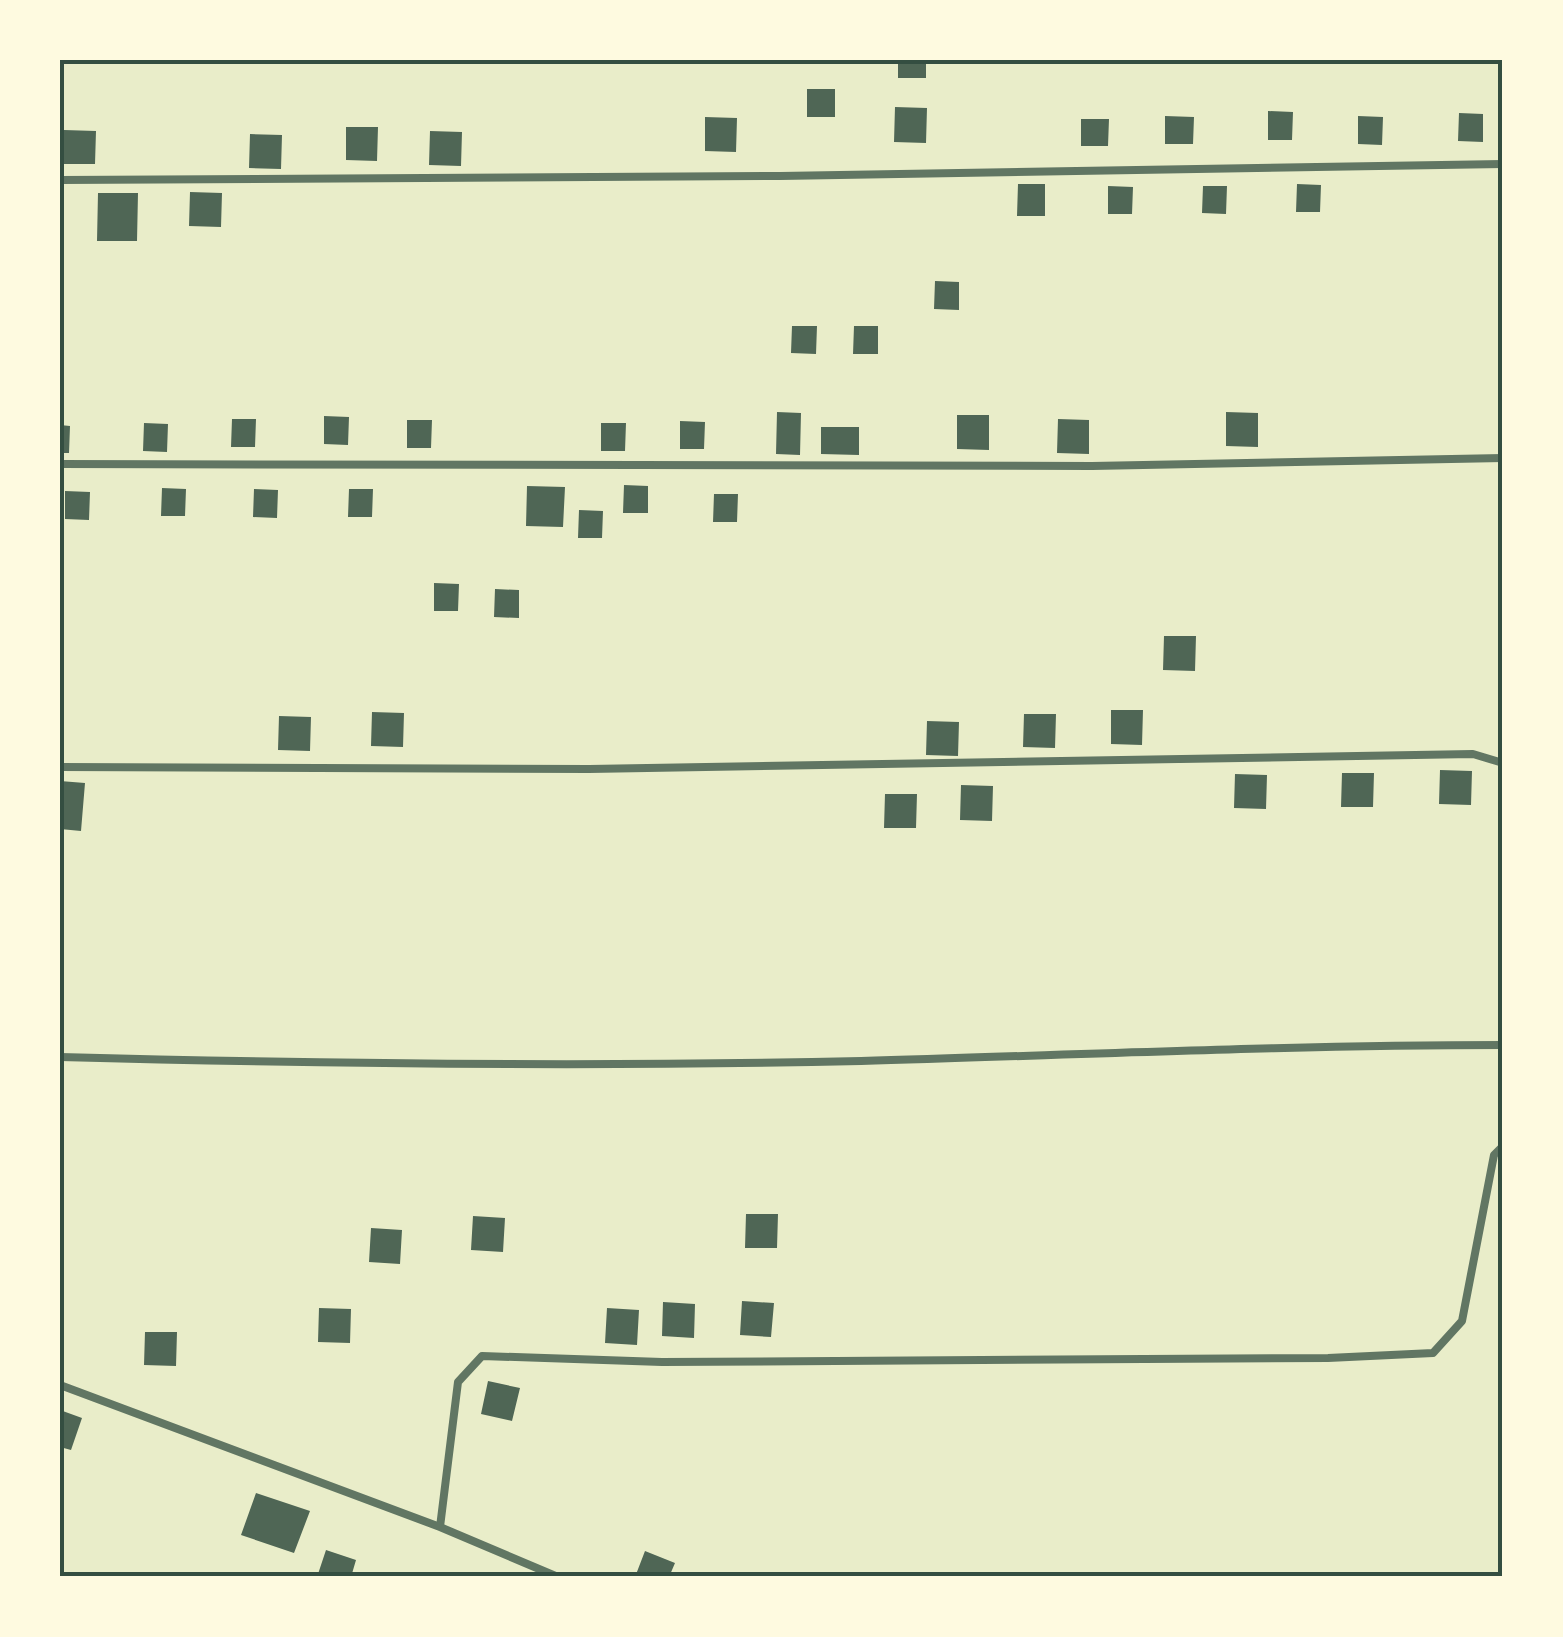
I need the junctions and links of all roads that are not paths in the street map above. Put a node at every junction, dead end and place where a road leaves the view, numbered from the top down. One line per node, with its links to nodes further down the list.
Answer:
1 (1503, 164): 2 (lane)
2 (60, 180)
3 (1503, 458): 4 (lane)
4 (60, 464)
5 (1503, 763): 6 (lane)
6 (60, 767)
7 (1503, 1045): 8 (lane)
8 (60, 1057)
9 (1503, 1146): 11 (lane)
10 (60, 1384): 11 (lane)
11 (440, 1527): 12 (lane)
12 (558, 1577)

